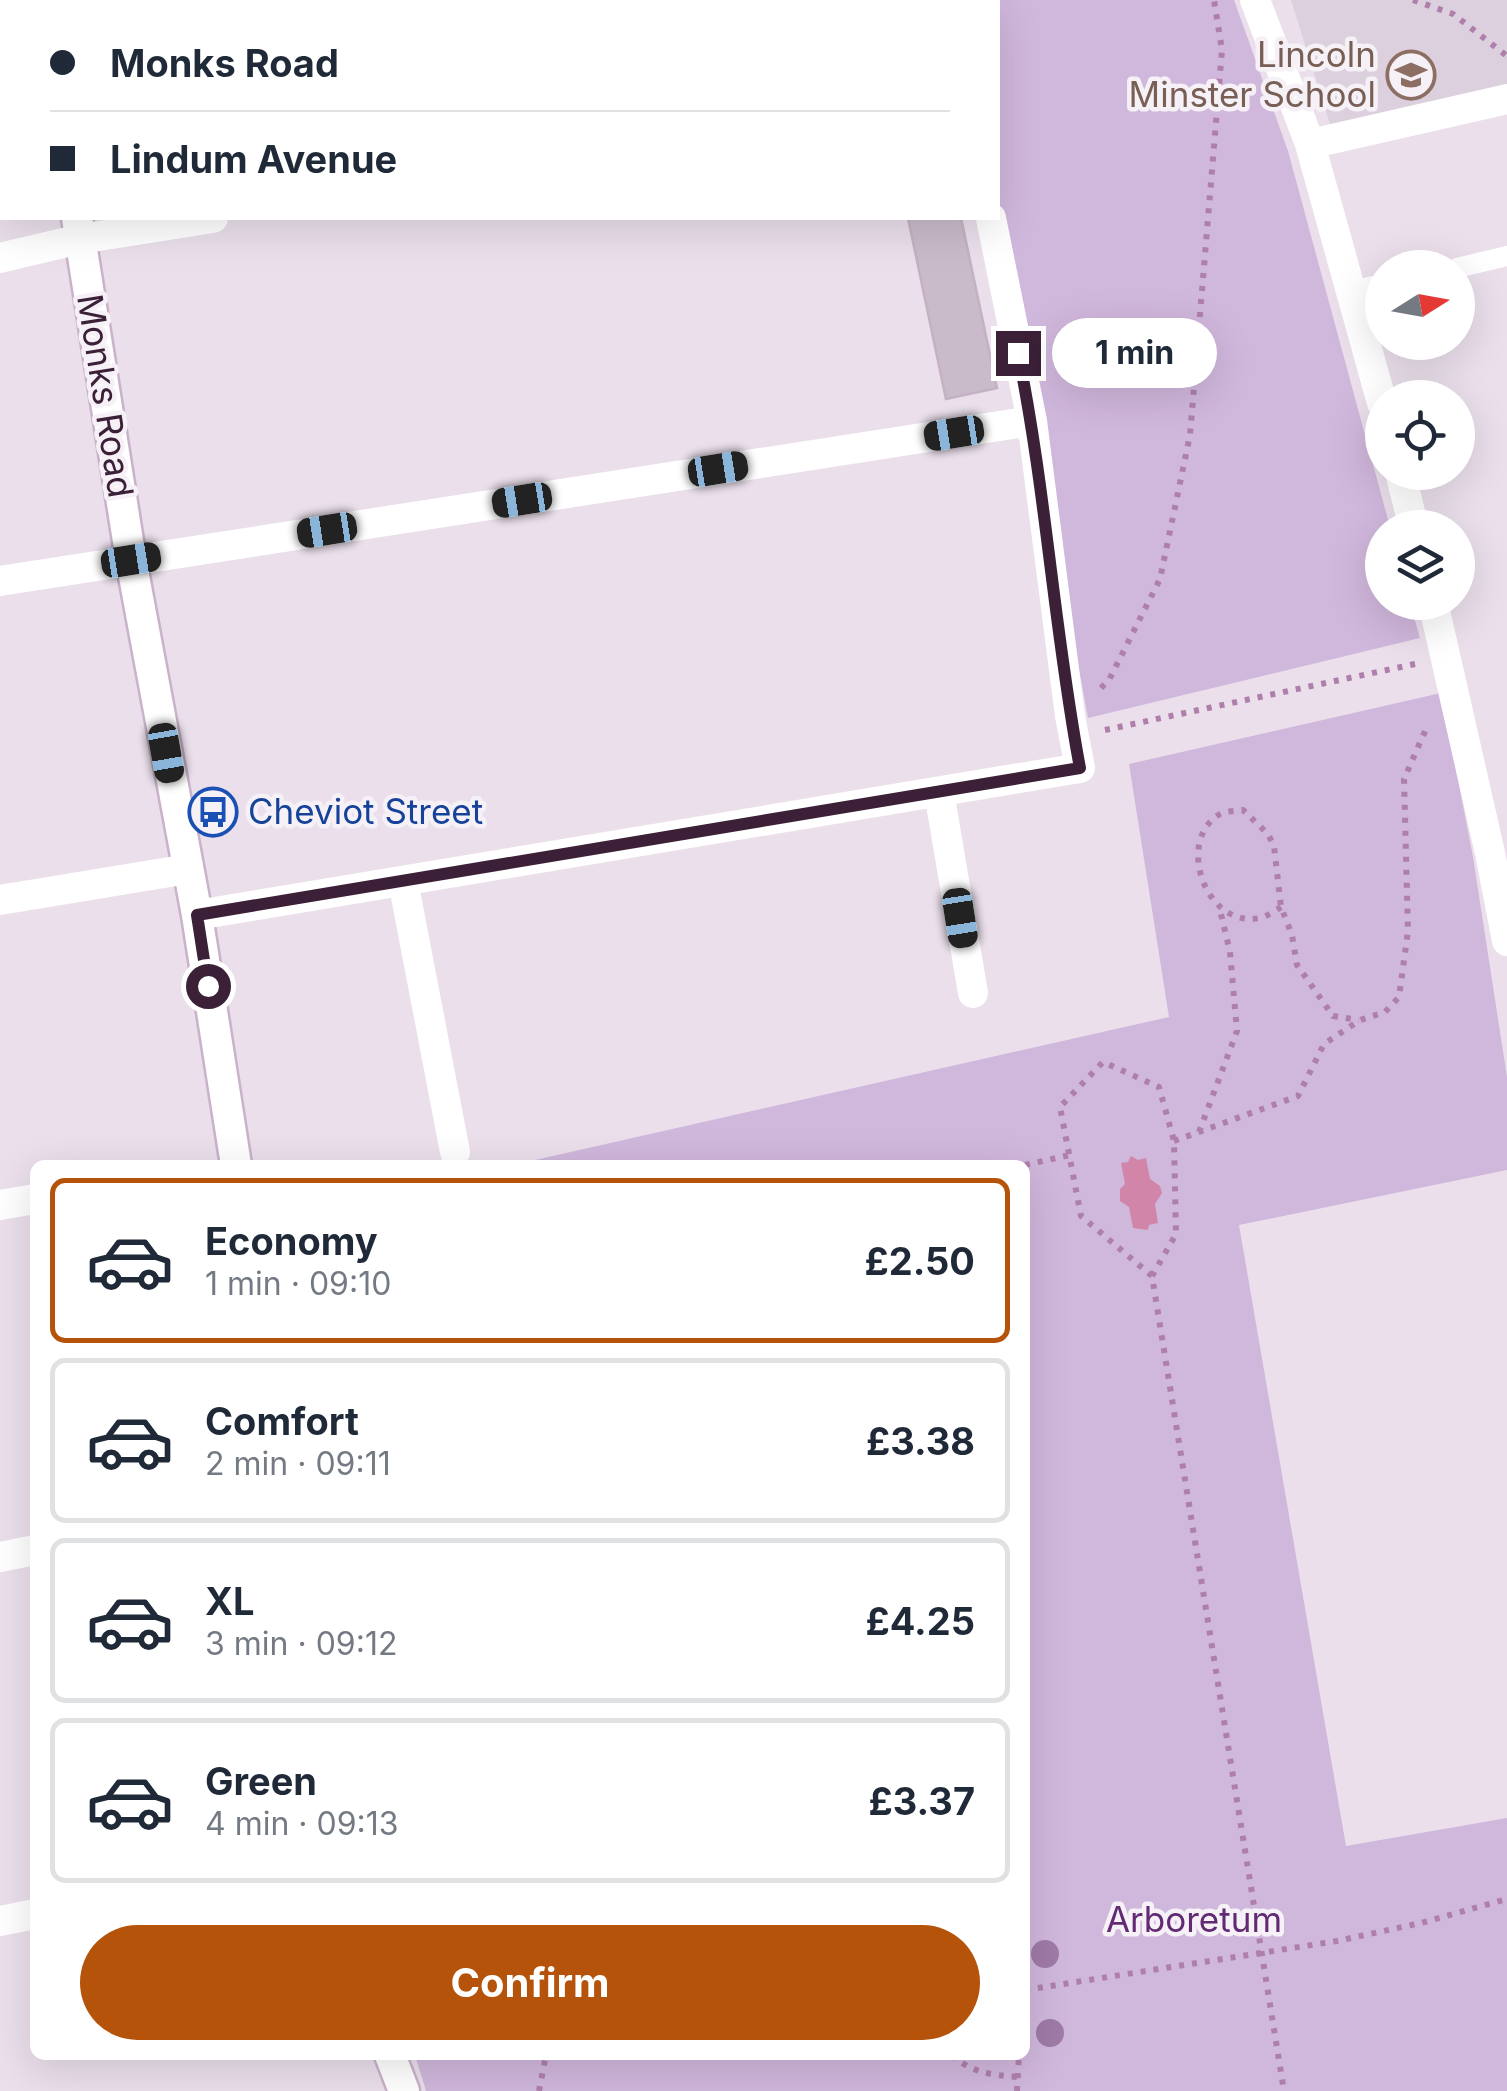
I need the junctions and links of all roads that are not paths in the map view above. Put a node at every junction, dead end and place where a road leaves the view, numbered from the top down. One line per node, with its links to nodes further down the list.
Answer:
1 (1255, 0): 3 (street)
2 (1507, 98): 3 (street)
3 (1310, 144): 11 (street)
4 (187, 220): 6 (street)
5 (991, 220): 13 (street)
6 (78, 228): 8 (street); 14 (street, Monks Road)
7 (1507, 256): 9 (lane)
8 (0, 258)
9 (1475, 264)
10 (1365, 289): 11 (lane)
11 (1352, 292): 12 (street)
12 (1376, 380)
13 (1032, 421): 14 (street); 17 (street)
14 (131, 560): 15 (street); 19 (street, Monks Road)
15 (0, 581)
16 (1437, 620): 18 (street)
17 (939, 792): 20 (street); 24 (street)
18 (1499, 853): 23 (street)
19 (188, 869): 21 (street); 22 (street, Monks Road)
20 (403, 880): 22 (street); 25 (street)
21 (0, 900)
22 (197, 915): 26 (street, Monks Road)
23 (1507, 942)
24 (973, 993)
25 (454, 1152)
26 (235, 1160)
27 (30, 1201): 28 (street)
28 (0, 1205)
29 (30, 1551): 30 (street)
30 (0, 1557)
31 (30, 1915): 32 (street)
32 (0, 1921)
33 (392, 2060): 34 (street)
34 (404, 2091)

